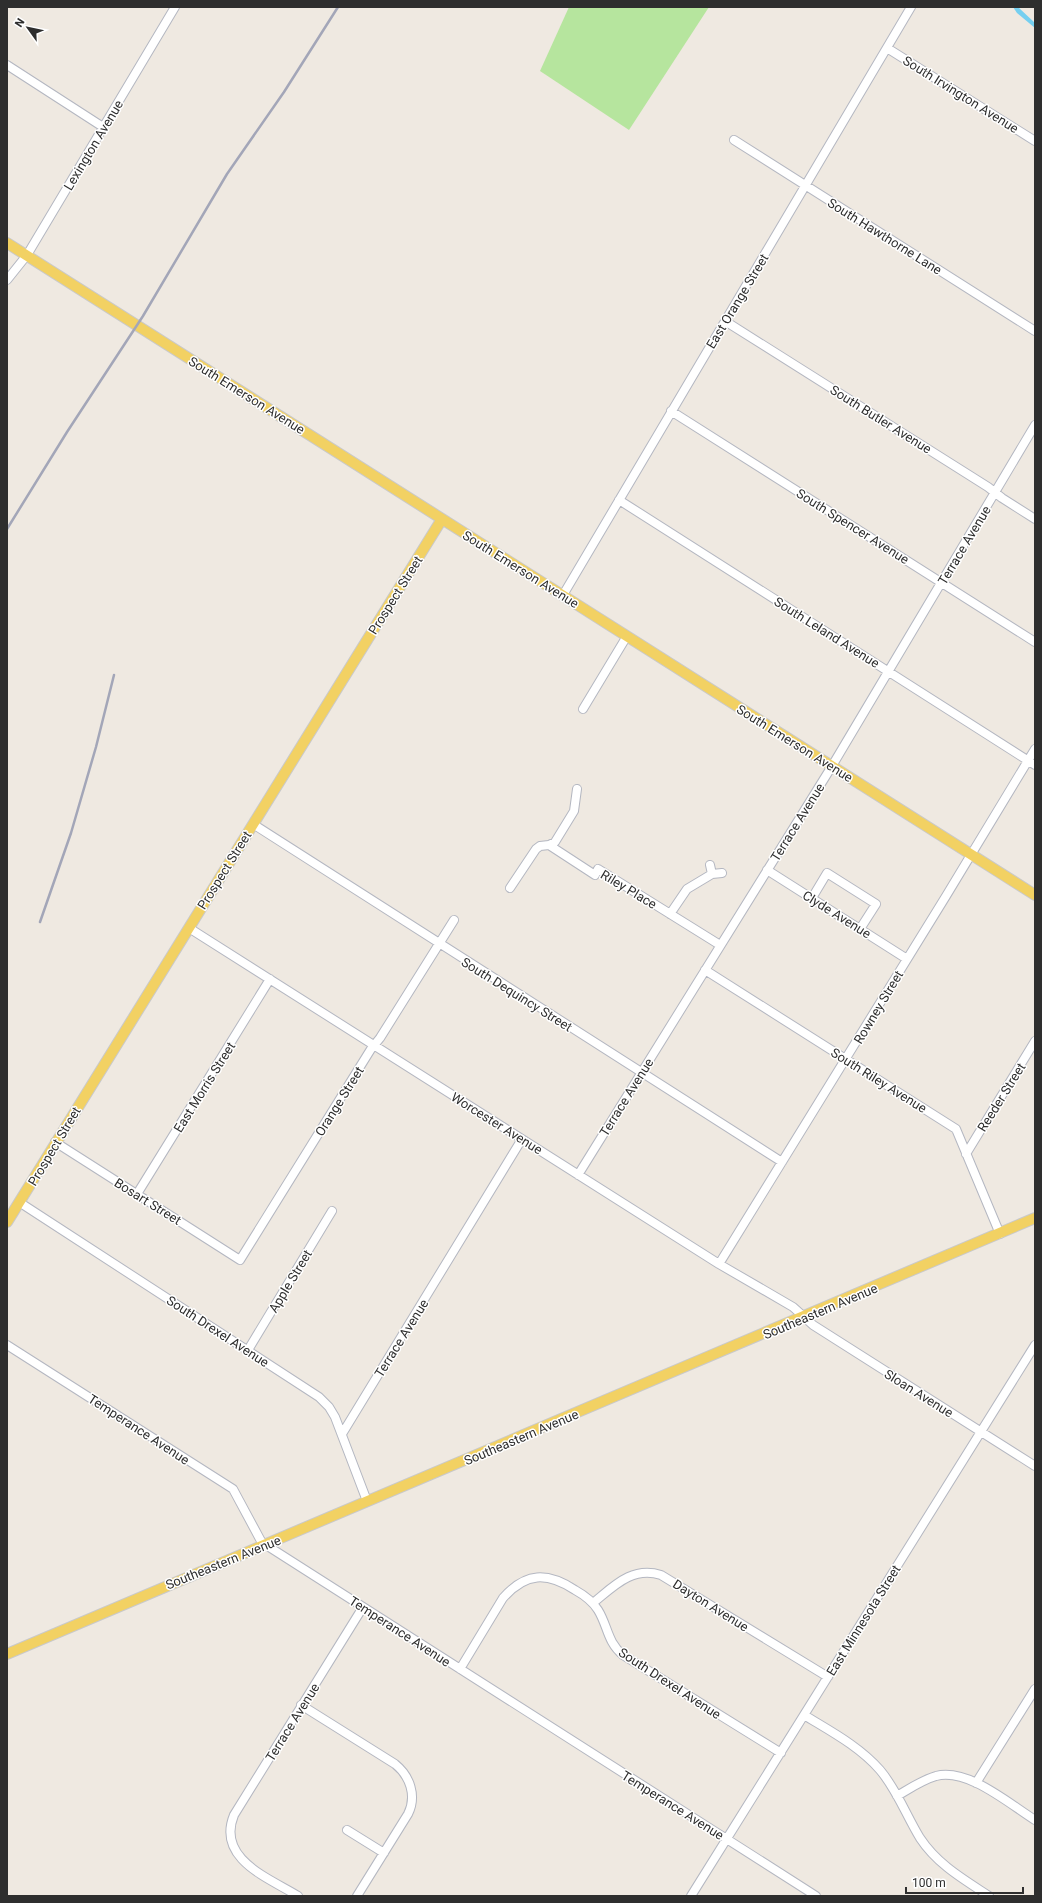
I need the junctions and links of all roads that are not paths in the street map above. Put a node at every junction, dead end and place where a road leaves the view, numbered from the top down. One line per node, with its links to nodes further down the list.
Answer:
1 (174, 7): 5 (street, Lexington Avenue)
2 (911, 7): 3 (street, East Orange Street)
3 (887, 48): 7 (street, South Irvington Avenue); 8 (street, East Orange Street)
4 (7, 65): 5 (street)
5 (103, 126): 10 (street, Lexington Avenue)
6 (734, 140): 8 (street, South Hawthorne Lane)
7 (1035, 141)
8 (805, 185): 12 (street, East Orange Street); 13 (street, South Hawthorne Lane)
9 (7, 243): 10 (main road, South Emerson Avenue)
10 (27, 255): 11 (street, Lexington Avenue); 18 (main road, South Emerson Avenue)
11 (7, 280)
12 (725, 322): 14 (street, East Orange Street); 16 (street, South Butler Avenue)
13 (1035, 332)
14 (671, 411): 17 (street, East Orange Street); 20 (street, South Spencer Avenue)
15 (1035, 426): 16 (street, Terrace Avenue)
16 (995, 492): 19 (street, South Butler Avenue); 20 (street, Terrace Avenue)
17 (619, 500): 21 (street, East Orange Street); 24 (street, South Leland Avenue)
18 (442, 519): 21 (main road, South Emerson Avenue); 30 (main road, Prospect Street)
19 (1035, 519)
20 (941, 582): 23 (street, South Spencer Avenue); 24 (street, Terrace Avenue)
21 (563, 595): 22 (main road, South Emerson Avenue)
22 (627, 636): 25 (street); 28 (main road, South Emerson Avenue)
23 (1035, 642)
24 (888, 671): 27 (street, South Leland Avenue); 28 (street, Terrace Avenue)
25 (583, 709)
26 (1035, 749): 27 (street, Rowney Street)
27 (1032, 762): 32 (street, Rowney Street)
28 (832, 766): 32 (main road, South Emerson Avenue); 34 (street, Terrace Avenue)
29 (577, 789): 31 (street)
30 (253, 824): 42 (main road, Prospect Street); 44 (street, South Dequincy Street)
31 (549, 846): 37 (street); 40 (street, Riley Place)
32 (971, 855): 38 (main road, South Emerson Avenue); 46 (street, Rowney Street)
33 (710, 865): 36 (street)
34 (766, 870): 39 (street, Clyde Avenue); 45 (street, Terrace Avenue)
35 (722, 873): 36 (street, Riley Place)
36 (712, 874): 40 (street, Riley Place)
37 (510, 888)
38 (1035, 895)
39 (812, 898): 43 (street, Clyde Avenue); 43 (street)
40 (670, 914): 45 (street, Riley Place)
41 (454, 920): 44 (street, Orange Street)
42 (189, 928): 48 (street, Worcester Avenue); 54 (main road, Prospect Street)
43 (860, 929): 46 (street, Clyde Avenue)
44 (439, 944): 50 (street, Orange Street); 52 (street, South Dequincy Street)
45 (720, 946): 47 (street, Terrace Avenue)
46 (907, 959): 51 (street, Rowney Street)
47 (705, 970): 51 (street, South Riley Avenue); 52 (street, Terrace Avenue)
48 (270, 979): 50 (street, Worcester Avenue); 58 (street, East Morris Street)
49 (1035, 1041): 55 (street, Reeder Street)
50 (374, 1045): 53 (street, Worcester Avenue); 64 (street, Orange Street)
51 (846, 1059): 55 (street, South Riley Avenue); 56 (street, Rowney Street)
52 (641, 1073): 56 (street, South Dequincy Street); 57 (street, Terrace Avenue)
53 (522, 1139): 57 (street, Worcester Avenue); 71 (street, Terrace Avenue)
54 (55, 1142): 58 (street, Bosart Street); 59 (main road, Prospect Street)
55 (966, 1154): 63 (street, South Riley Avenue)
56 (782, 1162): 65 (street, Rowney Street)
57 (578, 1175): 65 (street, Worcester Avenue)
58 (137, 1194): 64 (street, Bosart Street)
59 (19, 1202): 62 (main road, Prospect Street); 69 (street, South Drexel Avenue)
60 (332, 1211): 69 (street, Apple Street)
61 (1035, 1218): 63 (main road, Southeastern Avenue)
62 (7, 1222)
63 (1000, 1234): 66 (main road, Southeastern Avenue)
64 (240, 1260)
65 (719, 1264): 66 (street, Worcester Avenue)
66 (805, 1317): 70 (street, Sloan Avenue); 73 (main road, Southeastern Avenue)
67 (7, 1345): 74 (street, Temperance Avenue)
68 (1035, 1345): 70 (street, East Minnesota Street)
69 (248, 1350): 71 (street, South Drexel Avenue)
70 (981, 1432): 72 (street, Sloan Avenue); 79 (street, East Minnesota Street)
71 (342, 1434): 73 (street, South Drexel Avenue)
72 (1035, 1466)
73 (367, 1501): 74 (main road, Southeastern Avenue)
74 (266, 1545): 76 (street, Temperance Avenue); 77 (main road, Southeastern Avenue)
75 (593, 1603): 78 (street, South Drexel Avenue); 79 (street, Dayton Avenue); 83 (street, South Drexel Avenue)
76 (363, 1607): 78 (street, Temperance Avenue); 81 (street, Terrace Avenue)
77 (7, 1654)
78 (460, 1669): 88 (street, Temperance Avenue)
79 (828, 1677): 82 (street, East Minnesota Street)
80 (1035, 1689): 84 (street)
81 (302, 1705): 89 (street); 90 (street, Terrace Avenue)
82 (804, 1715): 83 (street, East Minnesota Street); 85 (street)
83 (781, 1753): 88 (street, East Minnesota Street)
84 (976, 1782): 85 (street); 86 (street)
85 (897, 1796): 94 (street)
86 (1035, 1820)
87 (347, 1830): 89 (street)
88 (727, 1839): 92 (street, East Minnesota Street); 93 (street, Temperance Avenue)
89 (384, 1853): 91 (street)
90 (298, 1896)
91 (358, 1896)
92 (692, 1896)
93 (816, 1896)
94 (988, 1896)

